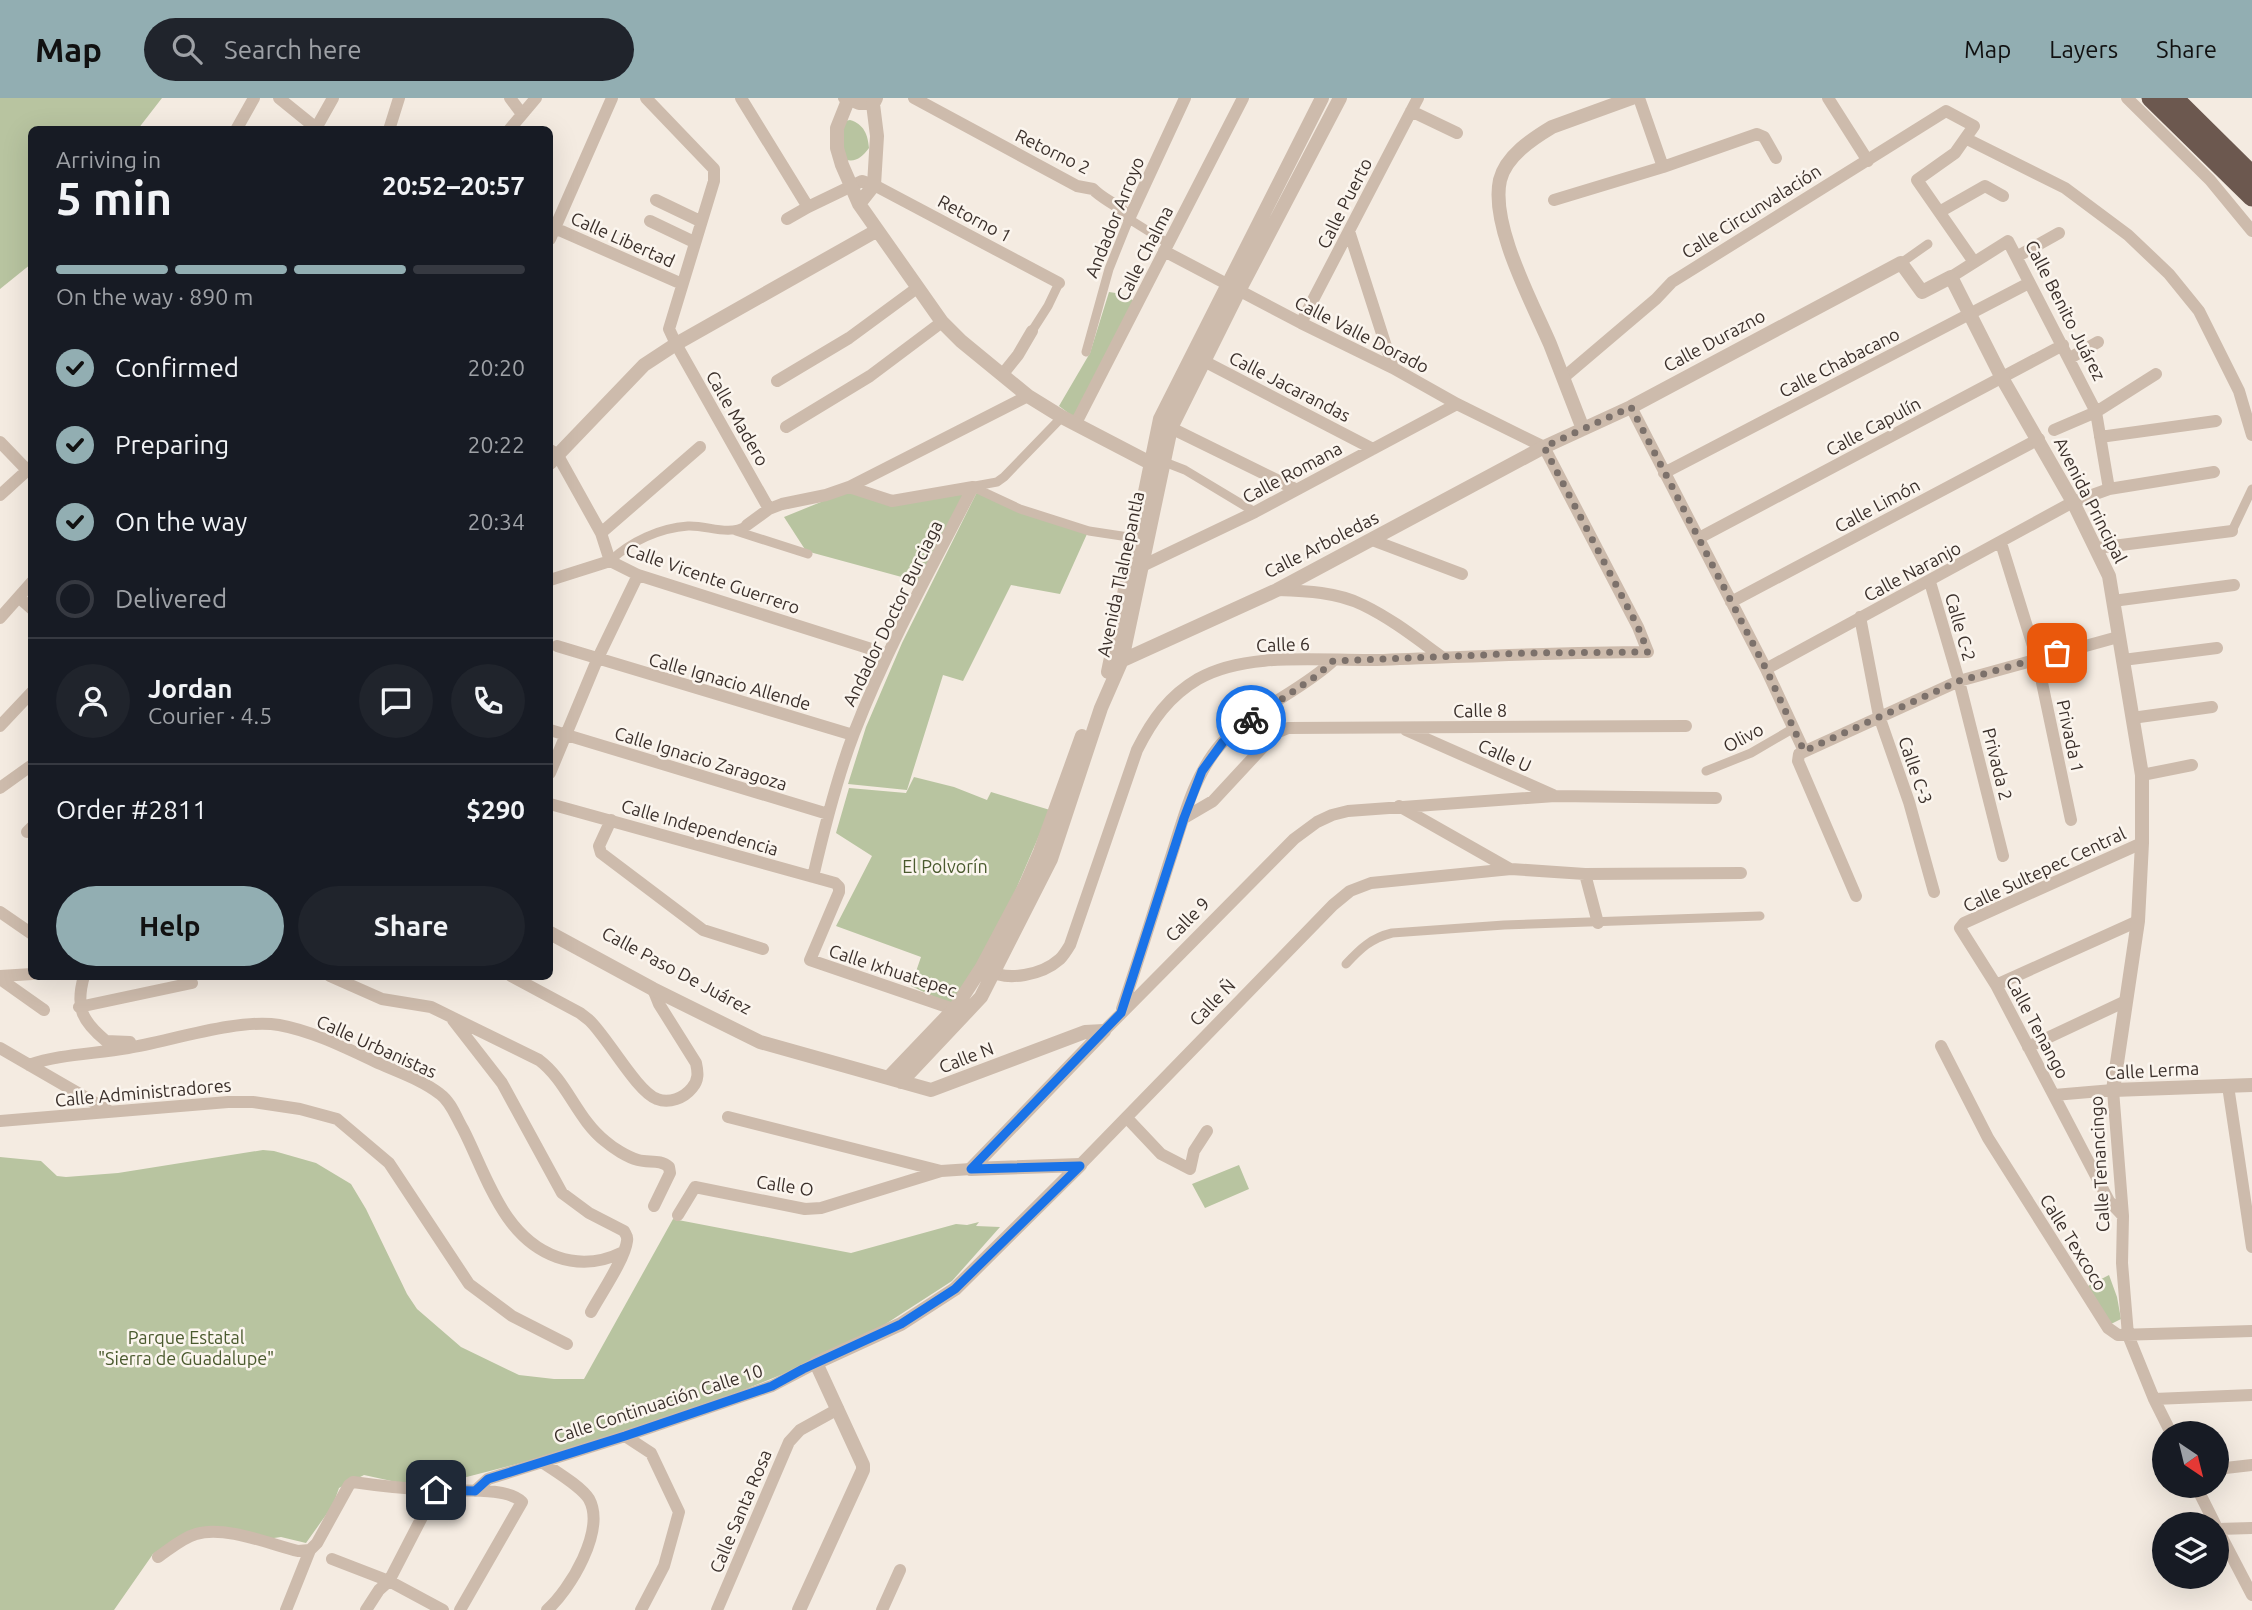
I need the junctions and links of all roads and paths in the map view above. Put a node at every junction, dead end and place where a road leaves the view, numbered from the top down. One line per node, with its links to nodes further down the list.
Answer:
1 (254, 98): 26 (street)
2 (279, 98): 27 (street)
3 (333, 98): 28 (street)
4 (399, 98): 29 (street)
5 (510, 98): 25 (street)
6 (536, 98): 25 (street)
7 (612, 98): 50 (street)
8 (646, 98): 49 (street)
9 (741, 98): 44 (street)
10 (914, 98): 47 (street, Retorno 2)
11 (1185, 98): 47 (street, Andador Arroyo)
12 (1243, 98): 58 (street, Calle Chalma)
13 (1322, 98): 67 (street, Avenida Tlalnepantla)
14 (1340, 98): 67 (street, Avenida Tlalnepantla)
15 (1418, 98): 24 (street, Calle Puerto)
16 (1632, 98): 81 (street)
17 (1639, 98): 35 (street)
18 (2127, 98): 53 (street)
19 (2151, 98): 40 (highway)
20 (2174, 98): 36 (highway)
21 (846, 99): 23 (street); 37 (street)
22 (1830, 99): 34 (street)
23 (875, 101): 38 (street)
24 (1411, 111): 31 (street); 52 (street, Calle Puerto)
25 (522, 114): 30 (street)
26 (238, 126)
27 (312, 126)
28 (318, 126)
29 (390, 126)
30 (512, 126)
31 (1457, 133)
32 (1967, 139): 34 (street, Calle Circunvalación); 45 (street); 95 (street)
33 (1776, 158): 35 (street)
34 (1868, 161): 81 (street, Calle Circunvalación)
35 (1663, 167): 42 (street)
36 (2252, 175)
37 (851, 185): 38 (street); 43 (street); 44 (street)
38 (874, 185): 43 (street); 63 (street, Retorno 1)
39 (2003, 196): 45 (street)
40 (2252, 197)
41 (656, 200): 49 (street)
42 (1554, 200)
43 (859, 204): 51 (street)
44 (808, 207): 46 (street)
45 (1941, 211): 60 (street)
46 (787, 219)
47 (1129, 219): 58 (street, Retorno 2); 75 (street, Andador Arroyo)
48 (650, 221): 56 (street)
49 (700, 222): 56 (street)
50 (553, 227)
51 (876, 231): 66 (street); 73 (street)
52 (1349, 231): 70 (street, Calle Puerto); 78 (street)
53 (2252, 231)
54 (553, 232): 65 (street, Calle Libertad)
55 (2059, 233): 59 (street)
56 (694, 242): 65 (street)
57 (1928, 244): 61 (street)
58 (1166, 247): 67 (street, Calle Valle Dorado); 90 (street, Calle Chalma)
59 (2018, 256): 60 (street, Calle Benito Juárez); 64 (street, Calle Benito Juárez)
60 (1974, 262): 62 (street, Calle Benito Juárez)
61 (1900, 263): 62 (street, Calle Benito Juárez); 86 (street, Calle Durazno)
62 (1951, 277): 68 (street, Avenida Principal)
63 (1059, 283): 71 (street)
64 (2029, 283): 68 (street, Calle Chabacano); 74 (street, Calle Benito Juárez)
65 (682, 284): 73 (street)
66 (917, 288): 69 (street); 83 (street)
67 (1233, 288): 70 (street, Calle Valle Dorado); 76 (street, Avenida Tlalnepantla)
68 (1970, 314): 82 (street, Avenida Principal); 108 (street, Calle Chabacano)
69 (942, 322): 80 (street); 91 (street)
70 (1301, 324): 78 (street, Calle Valle Dorado)
71 (1032, 331): 80 (street)
72 (2098, 342): 77 (street)
73 (676, 344): 102 (street); 116 (street, Calle Madero)
74 (2063, 345): 77 (street, Calle Benito Juárez); 82 (street, Calle Capulín)
75 (1086, 352)
76 (1198, 358): 92 (street, Avenida Tlalnepantla); 101 (street, Calle Jacarandas); 104 (street, Avenida Tlalnepantla)
77 (2070, 358): 87 (street, Calle Benito Juárez)
78 (1393, 368): 85 (street, Calle Valle Dorado)
79 (2156, 374): 87 (street, Calle Benito Juárez)
80 (1002, 375): 84 (street)
81 (1563, 378): 93 (street)
82 (2002, 378): 97 (street, Avenida Principal); 123 (street, Calle Capulín)
83 (777, 381)
84 (1028, 396): 88 (street); 109 (street)
85 (1457, 404): 100 (street, Calle Valle Dorado); 101 (street, Calle Romana)
86 (1631, 407): 93 (street, Calle Durazno); 108 (street)
87 (2096, 412): 94 (street); 96 (street, Calle Benito Juárez)
88 (1056, 413): 90 (street); 110 (street)
89 (2216, 421): 96 (street)
90 (1076, 423): 104 (street)
91 (786, 427)
92 (1171, 428): 104 (street, Avenida Tlalnepantla); 111 (street)
93 (1583, 429): 100 (street, Calle Durazno)
94 (2054, 430)
95 (2252, 435)
96 (2100, 437): 112 (street, Calle Benito Juárez)
97 (2039, 439): 115 (street, Avenida Principal); 138 (street, Calle Limón)
98 (0, 442): 105 (street)
99 (700, 447): 121 (street)
100 (1544, 447): 124 (street, Calle Arboledas); 145 (street, Calle 6)
101 (1373, 449): 111 (street, Calle Romana)
102 (553, 455)
103 (553, 458): 121 (street, Calle Vicente Guerrero)
104 (1156, 466): 117 (street); 122 (street, Avenida Tlalnepantla); 129 (street, Avenida Tlalnepantla)
105 (28, 467)
106 (28, 469): 114 (street)
107 (2214, 472): 112 (street, Calle Naranjo)
108 (1664, 473): 123 (street)
109 (849, 487): 110 (street); 116 (street)
110 (973, 487): 122 (street); 144 (street, Andador Doctor Burciaga)
111 (1295, 489): 117 (street, Calle Romana)
112 (2109, 489): 115 (street, Calle Naranjo)
113 (2252, 489): 120 (street)
114 (0, 495)
115 (2073, 502): 125 (street, Calle Naranjo); 126 (street, Avenida Principal)
116 (769, 509): 118 (street)
117 (1255, 512): 129 (street, Calle Romana)
118 (747, 526): 119 (street)
119 (732, 530): 127 (street); 128 (street)
120 (2232, 531): 126 (street)
121 (601, 533): 128 (street, Calle Vicente Guerrero)
122 (1135, 538): 150 (street, Avenida Tlalnepantla)
123 (1699, 538): 138 (street)
124 (1372, 540): 130 (street); 136 (street, Calle Arboledas)
125 (2001, 543): 133 (street, Calle Naranjo); 146 (street, Privada 1)
126 (2097, 548): 137 (street, Avenida Principal)
127 (808, 554)
128 (610, 561): 131 (street, Calle Vicente Guerrero); 132 (street)
129 (1142, 566): 150 (street, Avenida Tlalnepantla)
130 (1462, 574)
131 (638, 575): 144 (street, Calle Vicente Guerrero); 147 (street)
132 (553, 579)
133 (1930, 582): 139 (street, Calle Naranjo); 152 (street, Calle C-2)
134 (2235, 585): 137 (street)
135 (28, 586): 140 (street)
136 (1276, 590): 145 (street); 150 (street, Calle Arboledas)
137 (2113, 601): 141 (street, Avenida Principal)
138 (1731, 602): 151 (street)
139 (1860, 617): 151 (street, Calle Naranjo); 155 (street, Calle C-3)
140 (0, 618)
141 (2118, 637): 146 (street); 148 (street, Avenida Principal)
142 (556, 646): 147 (street, Calle Ignacio Allende)
143 (2217, 648): 148 (street)
144 (887, 654): 163 (street, Andador Doctor Burciaga)
145 (1443, 657): 149 (street, Calle 6)
146 (2037, 659): 152 (street); 178 (street, Privada 1)
147 (597, 660): 162 (street); 163 (street, Calle Ignacio Allende)
148 (2123, 660): 156 (street, Avenida Principal)
149 (1333, 661): 176 (street); 198 (street, Calle 6)
150 (1116, 663): 198 (street, Avenida Tlalnepantla)
151 (1766, 669): 160 (street)
152 (1959, 681): 155 (street); 180 (street, Privada 2)
153 (28, 696): 157 (street)
154 (2212, 707): 156 (street)
155 (1879, 716): 164 (street); 185 (street, Calle C-3)
156 (2132, 718): 169 (street, Avenida Principal)
157 (0, 726)
158 (1686, 726): 159 (street, Calle 8)
159 (1403, 728): 171 (street, Calle U); 176 (street, Calle 8)
160 (1794, 728): 164 (street); 168 (street, Olivo)
161 (553, 731): 162 (street, Calle Ignacio Zaragoza)
162 (565, 735): 165 (street); 175 (street, Calle Ignacio Zaragoza)
163 (853, 735): 175 (street, Andador Doctor Burciaga)
164 (1801, 753): 186 (street)
165 (553, 765)
166 (2192, 765): 169 (street)
167 (28, 768): 170 (street)
168 (1706, 771)
169 (2143, 775): 179 (street, Avenida Principal)
170 (0, 788)
171 (1555, 796): 172 (street, Calle 9); 174 (street, Calle 9)
172 (1716, 798)
173 (553, 805): 177 (street, Calle Independencia)
174 (1399, 806): 181 (street); 211 (street, Calle 9)
175 (828, 814): 184 (street, Andador Doctor Burciaga)
176 (1184, 818): 211 (street)
177 (611, 820): 184 (street, Calle Independencia); 195 (street)
178 (2071, 820)
179 (2142, 843): 189 (street, Calle Tenancingo); 192 (street, Calle Sultepec Central)
180 (2003, 856)
181 (1511, 869): 183 (street, Calle Ñ); 227 (street, Calle Ñ)
182 (1741, 873): 183 (street, Calle Ñ)
183 (1585, 874): 190 (street)
184 (813, 877): 196 (street, Calle Independencia)
185 (1934, 892)
186 (1856, 896)
187 (0, 912): 193 (street)
188 (1760, 916): 190 (street)
189 (2138, 921): 205 (street); 207 (street, Calle Tenancingo)
190 (1598, 923): 197 (street)
191 (553, 926): 214 (street, Calle Paso De Juárez)
192 (1960, 928): 205 (street, Calle Tenango)
193 (28, 931)
194 (553, 935): 206 (street, Calle Paso De Juárez)
195 (762, 948)
196 (810, 960): 210 (street, Calle Ixhuatepec)
197 (1346, 964)
198 (988, 971): 210 (street, Avenida Tlalnepantla)
199 (28, 974): 200 (street)
200 (0, 977): 209 (street)
201 (82, 980): 208 (street)
202 (339, 980): 212 (street)
203 (518, 980): 206 (street)
204 (192, 983): 208 (street)
205 (1996, 985): 218 (street, Calle Tenango)
206 (653, 989): 214 (street, Calle Paso De Juárez)
207 (2126, 1001): 218 (street); 223 (street, Calle Tenancingo)
208 (79, 1007): 215 (street)
209 (44, 1010)
210 (959, 1011): 220 (street, Avenida Tlalnepantla)
211 (1121, 1013): 213 (street, Calle 9)
212 (448, 1014): 233 (street); 237 (street)
213 (1104, 1031): 220 (street, Calle N); 231 (street, Calle 9)
214 (760, 1042): 220 (street, Calle N)
215 (144, 1045): 219 (street, Calle Urbanistas); 237 (street, Calle Urbanistas)
216 (1941, 1046): 240 (street, Calle Texcoco)
217 (0, 1048): 219 (street)
218 (2028, 1048): 224 (street, Calle Tenango)
219 (29, 1065): 225 (street)
220 (895, 1080)
221 (2252, 1085): 222 (street, Calle Lerma)
222 (2228, 1086): 223 (street, Calle Lerma); 236 (street)
223 (2113, 1090): 224 (street, Calle Lerma); 235 (street, Calle Tenancingo)
224 (2054, 1095): 235 (street, Calle Tenango)
225 (110, 1111): 228 (street, Calle Administradores); 241 (street, Calle Administradores)
226 (727, 1117): 232 (street)
227 (1127, 1118): 229 (street); 230 (street, Calle Ñ)
228 (0, 1121)
229 (1207, 1131)
230 (1080, 1166): 231 (street); 242 (street, Calle Continuación Calle 10)
231 (971, 1169): 232 (street)
232 (941, 1171): 234 (street, Calle O)
233 (654, 1206)
234 (678, 1215)
235 (2123, 1216): 240 (street, Calle Tenancingo)
236 (2252, 1243)
237 (623, 1252): 238 (street)
238 (591, 1312)
239 (2252, 1331): 240 (street)
240 (2128, 1335): 244 (street, Calle Tenancingo)
241 (567, 1344)
242 (816, 1363): 245 (street); 247 (street, Calle Continuación Calle 10)
243 (2252, 1395): 244 (street)
244 (2154, 1399): 246 (street, Calle Tenancingo)
245 (838, 1409): 268 (street, Calle Santa Rosa); 269 (street)
246 (2165, 1421)
247 (625, 1436): 248 (street, Calle Continuación Calle 10); 267 (street)
248 (542, 1462): 252 (street, Calle Continuación Calle 10); 266 (street)
249 (2252, 1465): 250 (street)
250 (2230, 1468)
251 (436, 1490): 252 (street); 255 (street); 260 (street)
252 (475, 1491): 265 (street)
253 (2229, 1527): 254 (street)
254 (2252, 1528)
255 (310, 1550): 257 (street); 262 (street)
256 (2229, 1550): 261 (street)
257 (158, 1557)
258 (332, 1559): 260 (street)
259 (900, 1570): 270 (street)
260 (389, 1581): 263 (street); 264 (street)
261 (2252, 1595)
262 (286, 1610)
263 (366, 1610)
264 (443, 1610)
265 (460, 1610)
266 (547, 1610)
267 (641, 1610)
268 (717, 1610)
269 (799, 1610)
270 (882, 1610)

